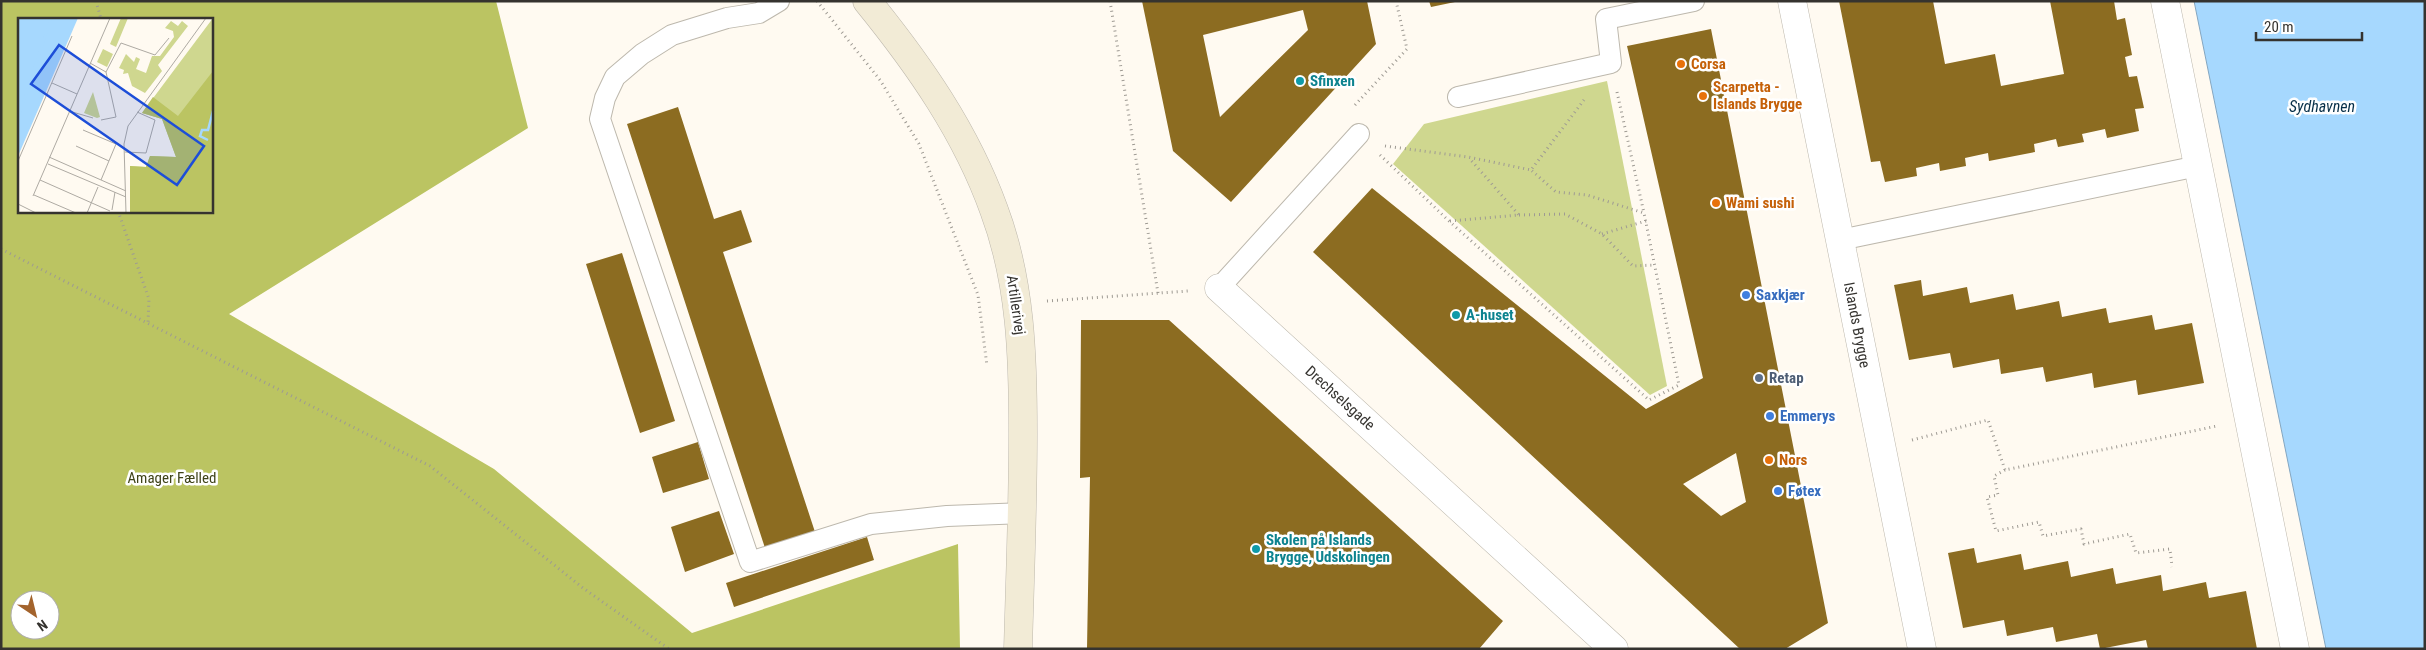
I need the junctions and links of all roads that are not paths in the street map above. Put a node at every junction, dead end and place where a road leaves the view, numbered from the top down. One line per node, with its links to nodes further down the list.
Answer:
1 (779, 1): 11 (lane)
2 (867, 1): 11 (street, Artillerivej)
3 (1694, 1): 6 (lane)
4 (1792, 1): 9 (street, Islands Brygge)
5 (2165, 1): 8 (street)
6 (1458, 97)
7 (1364, 139): 10 (lane)
8 (2198, 166): 9 (lane); 15 (street)
9 (1840, 240): 14 (street, Islands Brygge)
10 (1219, 288): 13 (street, Drechselsgade)
11 (1022, 513): 12 (street, Artillerivej)
12 (1018, 649)
13 (1614, 649)
14 (1922, 649)
15 (2295, 649)

